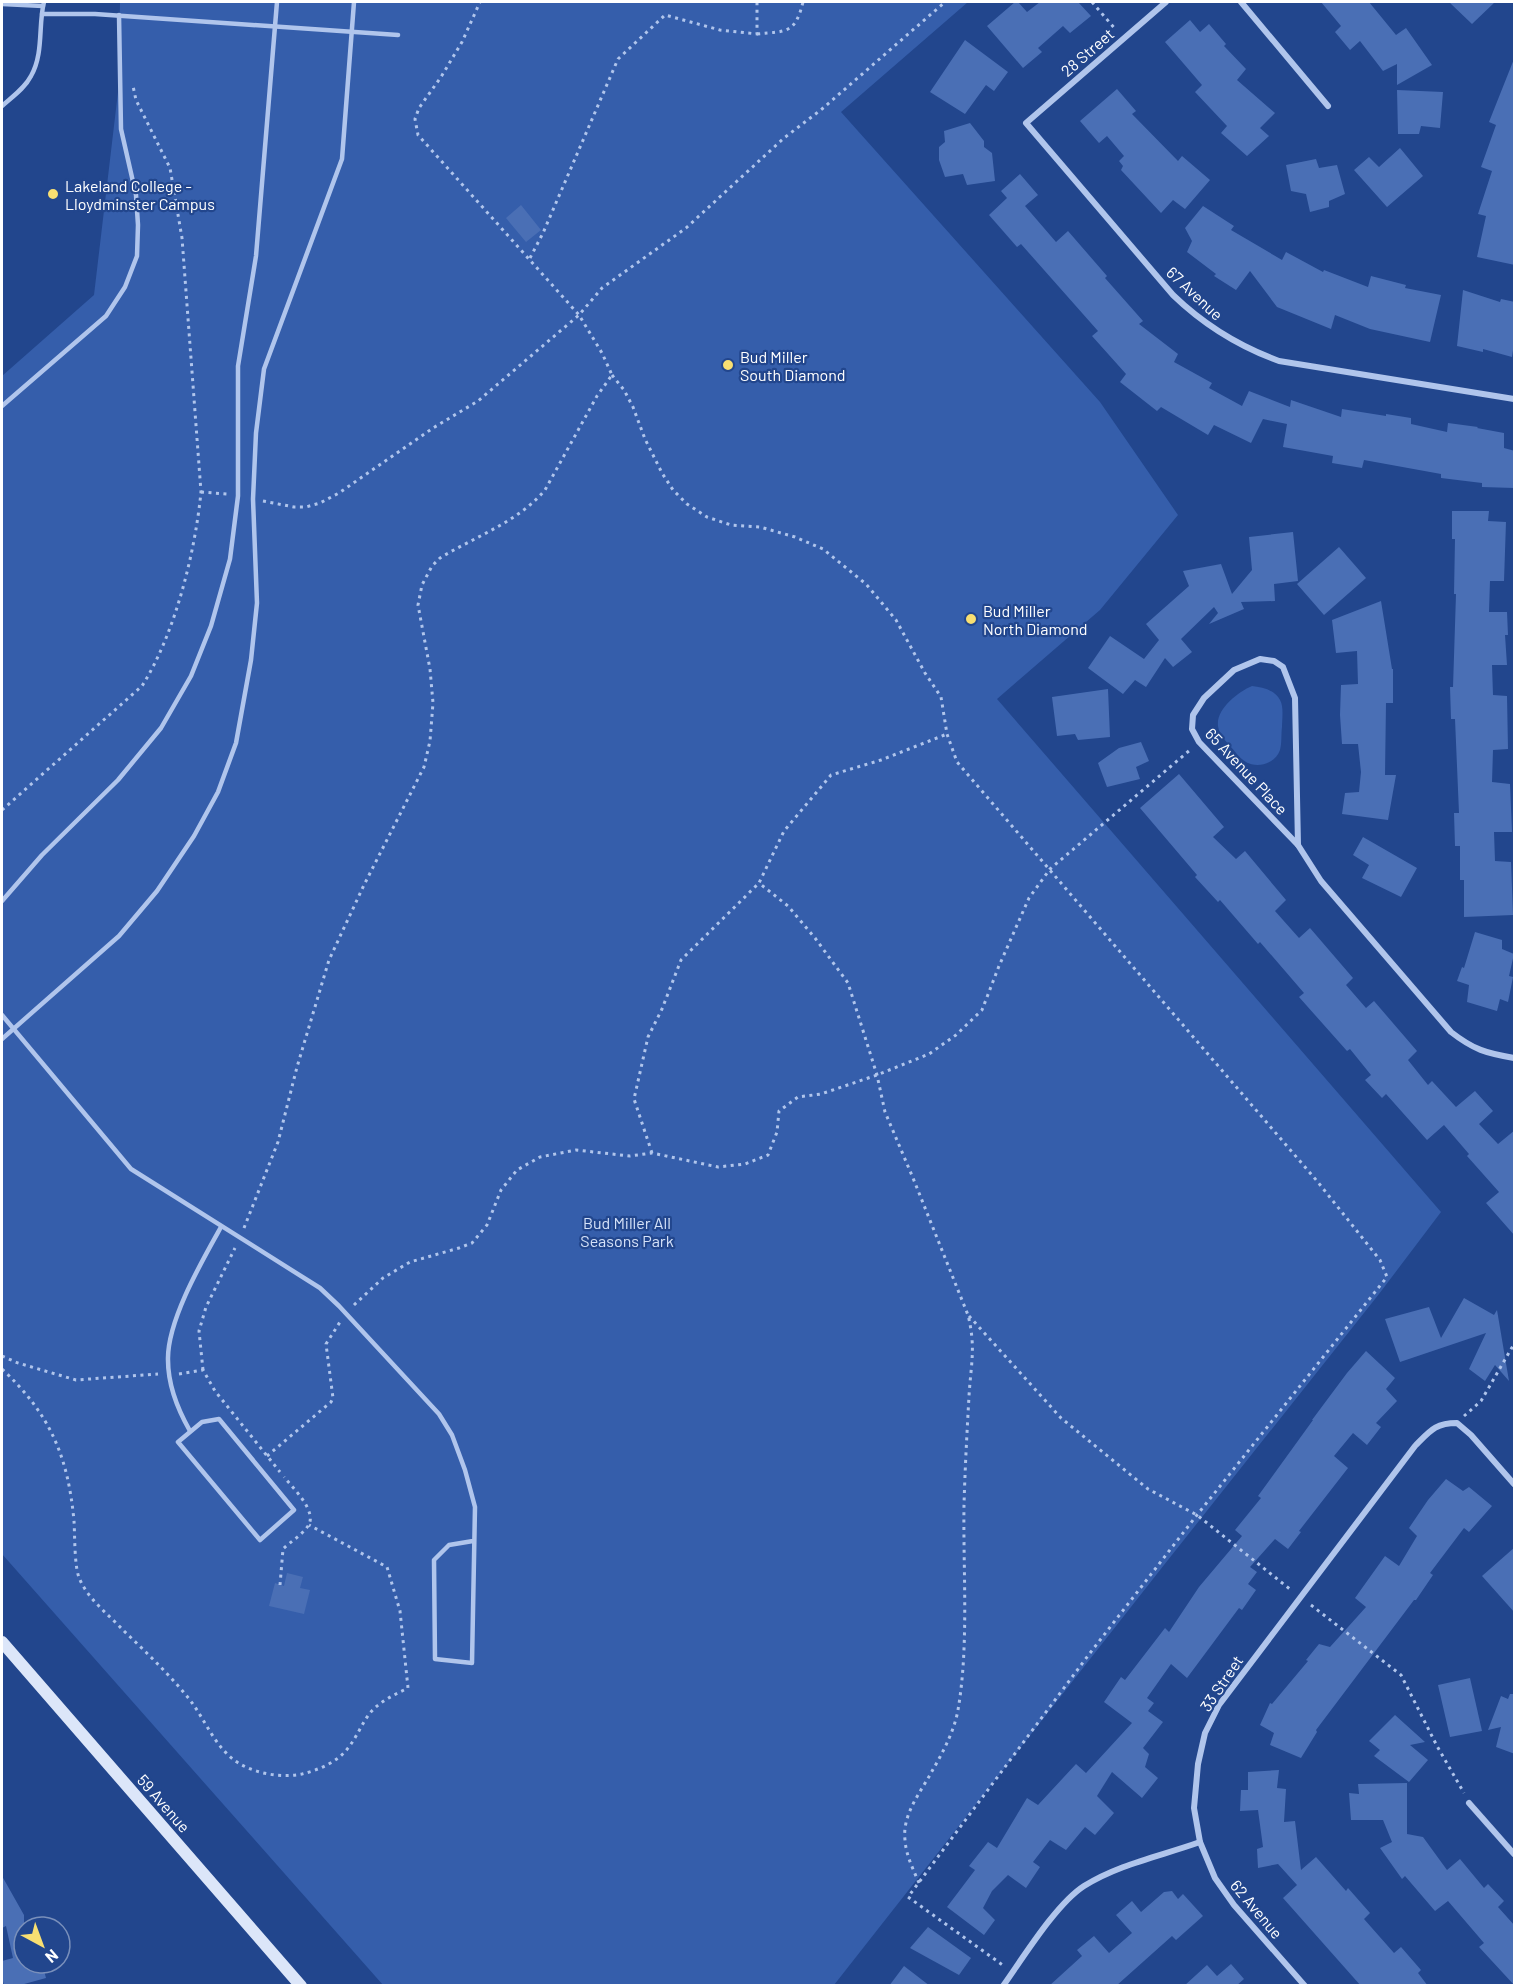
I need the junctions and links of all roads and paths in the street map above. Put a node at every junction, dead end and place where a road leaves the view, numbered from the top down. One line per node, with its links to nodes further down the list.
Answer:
1 (277, 2): 15 (lane)
2 (354, 2): 16 (lane)
3 (480, 2): 23 (path)
4 (757, 2): 17 (path)
5 (803, 2): 17 (path)
6 (945, 2): 24 (path)
7 (1092, 2): 14 (path)
8 (1167, 2): 22 (street, 28 Street)
9 (1241, 2): 21 (street)
10 (2, 4): 11 (lane)
11 (43, 4): 12 (lane)
12 (42, 14): 13 (lane); 20 (lane)
13 (119, 15): 15 (lane); 27 (lane)
14 (1111, 24)
15 (276, 27): 16 (lane); 37 (lane)
16 (352, 32): 18 (lane); 39 (lane)
17 (757, 34): 23 (path)
18 (398, 35)
19 (136, 100): 28 (path)
20 (2, 106)
21 (1328, 106)
22 (1026, 123): 26 (street, 67 Avenue)
23 (530, 258): 24 (path)
24 (579, 315): 25 (path); 30 (path)
25 (612, 375): 31 (path); 44 (path)
26 (1515, 399)
27 (2, 406)
28 (201, 492): 29 (path); 33 (path)
29 (226, 494)
30 (266, 502)
31 (947, 734): 35 (path); 36 (path)
32 (1183, 755): 35 (path)
33 (2, 810)
34 (1298, 845): 34 (street, 65 Avenue Place); 41 (street, 65 Avenue Place)
35 (1050, 869): 42 (path); 60 (path)
36 (759, 883): 42 (path); 43 (path)
37 (2, 902)
38 (2, 1015): 39 (lane)
39 (14, 1028): 40 (lane); 45 (lane)
40 (2, 1039)
41 (1515, 1058)
42 (877, 1075): 43 (path); 48 (path)
43 (652, 1153): 47 (path)
44 (246, 1222)
45 (221, 1227): 57 (lane); 62 (lane)
46 (233, 1250): 53 (path)
47 (360, 1299)
48 (968, 1315): 60 (path); 70 (path)
49 (332, 1332): 58 (path)
50 (1515, 1344): 56 (path)
51 (2, 1356): 54 (path)
52 (2, 1369): 61 (path)
53 (203, 1370): 55 (path); 58 (path)
54 (156, 1374)
55 (183, 1374)
56 (1457, 1423): 59 (street); 68 (street, 33 Street)
57 (190, 1431): 57 (lane)
58 (267, 1456): 61 (path)
59 (1515, 1484)
60 (1197, 1515): 64 (path); 70 (path)
61 (309, 1525): 63 (path)
62 (473, 1541): 62 (lane)
63 (280, 1585)
64 (1285, 1585)
65 (1315, 1608): 67 (path)
66 (2, 1642): 72 (main road, 59 Avenue)
67 (1470, 1803): 69 (street)
68 (1200, 1842): 73 (street); 74 (street, 62 Avenue)
69 (1515, 1854)
70 (919, 1883): 71 (path)
71 (995, 1960)
72 (301, 1986)
73 (1003, 1986)
74 (1305, 1986)

